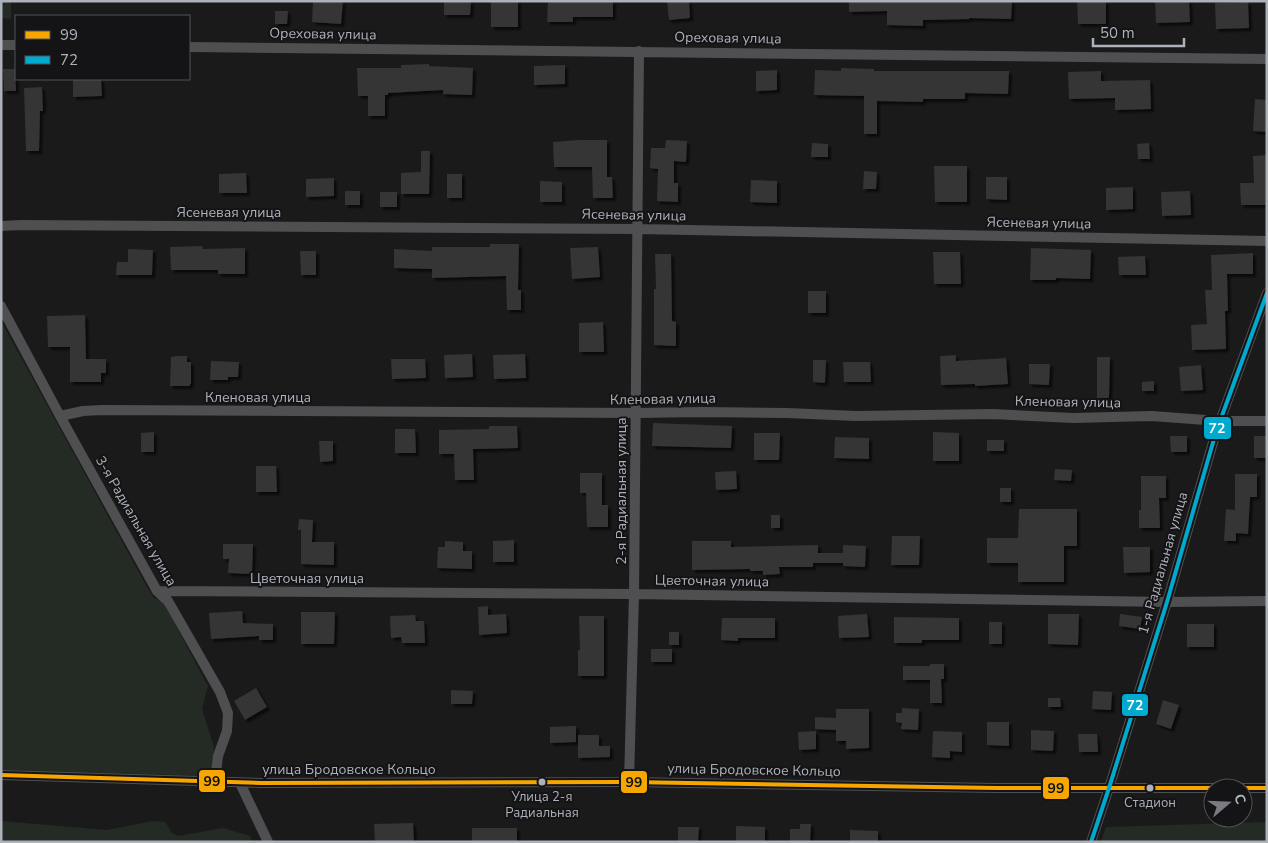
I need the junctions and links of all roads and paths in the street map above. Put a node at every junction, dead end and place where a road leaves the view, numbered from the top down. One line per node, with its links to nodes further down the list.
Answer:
1 (1, 45): 2 (street)
2 (15, 45)
3 (190, 47): 4 (street, Ореховая улица)
4 (639, 51): 5 (street, Ореховая улица); 7 (street, 2-я Радиальная улица)
5 (1267, 59)
6 (1, 226): 7 (street, Ясеневая улица)
7 (638, 229): 8 (street, Ясеневая улица); 11 (street, 2-я Радиальная улица)
8 (1267, 240)
9 (1267, 293): 13 (street, 1-я Радиальная улица)
10 (1, 306): 12 (street, 3-я Радиальная улица)
11 (636, 413): 12 (street, Кленовая улица); 13 (street, Кленовая улица); 16 (street, 2-я Радиальная улица)
12 (60, 416): 15 (street, 3-я Радиальная улица)
13 (1220, 421): 14 (street, Кленовая улица); 18 (street, 1-я Радиальная улица)
14 (1267, 421)
15 (157, 591): 16 (street, Цветочная улица); 20 (street, 3-я Радиальная улица)
16 (634, 594): 18 (street, Цветочная улица); 21 (street, 2-я Радиальная улица)
17 (1267, 601): 18 (street, Цветочная улица)
18 (1167, 602): 23 (street, 1-я Радиальная улица)
19 (1, 775): 20 (street, улица Бродовское Кольцо)
20 (214, 782): 22 (street, улица Бродовское Кольцо)
21 (629, 782): 22 (street, улица Бродовское Кольцо); 23 (street, улица Бродовское Кольцо)
22 (240, 783): 25 (street)
23 (1109, 788): 24 (street, улица Бродовское Кольцо); 26 (street, 1-я Радиальная улица)
24 (1267, 788)
25 (268, 842)
26 (1091, 842)

